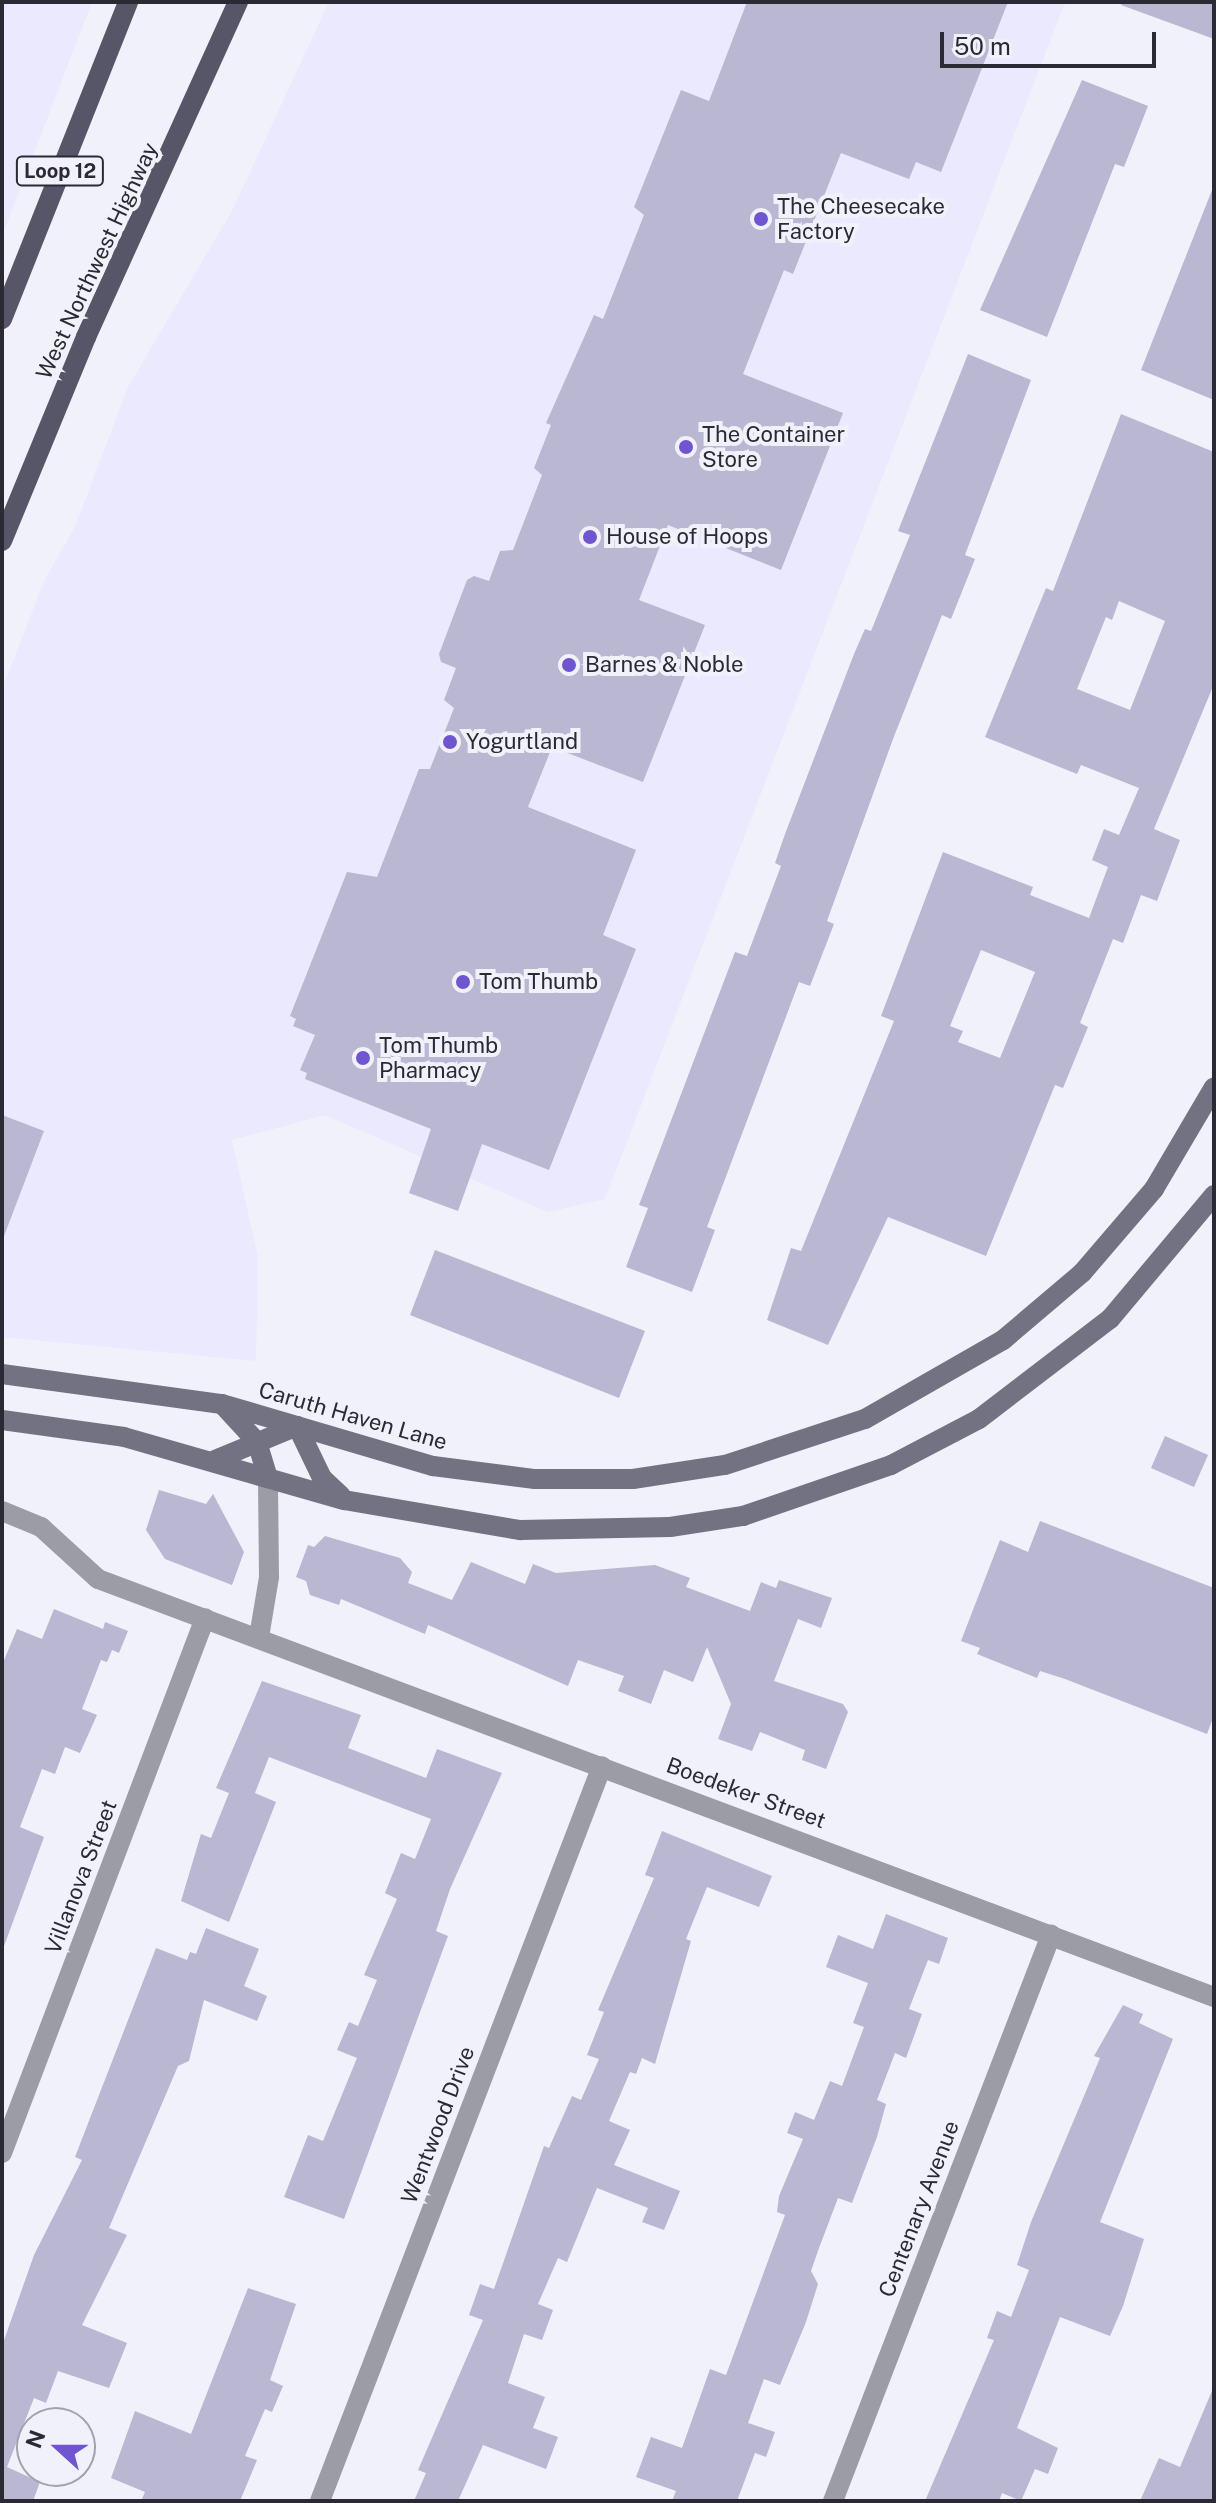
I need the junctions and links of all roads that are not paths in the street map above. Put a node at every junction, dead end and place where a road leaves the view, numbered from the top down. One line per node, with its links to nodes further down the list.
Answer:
1 (128, 2): 3 (main road, Loop 12)
2 (238, 2): 4 (main road, West Northwest Highway)
3 (2, 319)
4 (2, 541)
5 (1214, 1087): 10 (main road, Caruth Haven Lane)
6 (1214, 1195): 14 (main road)
7 (2, 1374): 8 (main road, Caruth Haven Lane)
8 (222, 1404): 10 (main road, Caruth Haven Lane); 11 (main road)
9 (2, 1420): 12 (main road)
10 (297, 1426): 11 (main road); 14 (main road)
11 (257, 1442): 12 (main road); 13 (main road)
12 (215, 1460): 13 (main road)
13 (268, 1477): 14 (main road); 17 (street)
14 (344, 1500)
15 (2, 1511): 16 (street, Boedeker Street)
16 (205, 1618): 17 (street, Boedeker Street); 21 (street, Villanova Street)
17 (259, 1637): 18 (street, Boedeker Street)
18 (602, 1766): 19 (street, Boedeker Street); 22 (street, Wentwood Drive)
19 (1051, 1935): 20 (street, Boedeker Street); 23 (street, Centenary Avenue)
20 (1214, 1997)
21 (2, 2153)
22 (320, 2501)
23 (833, 2501)

